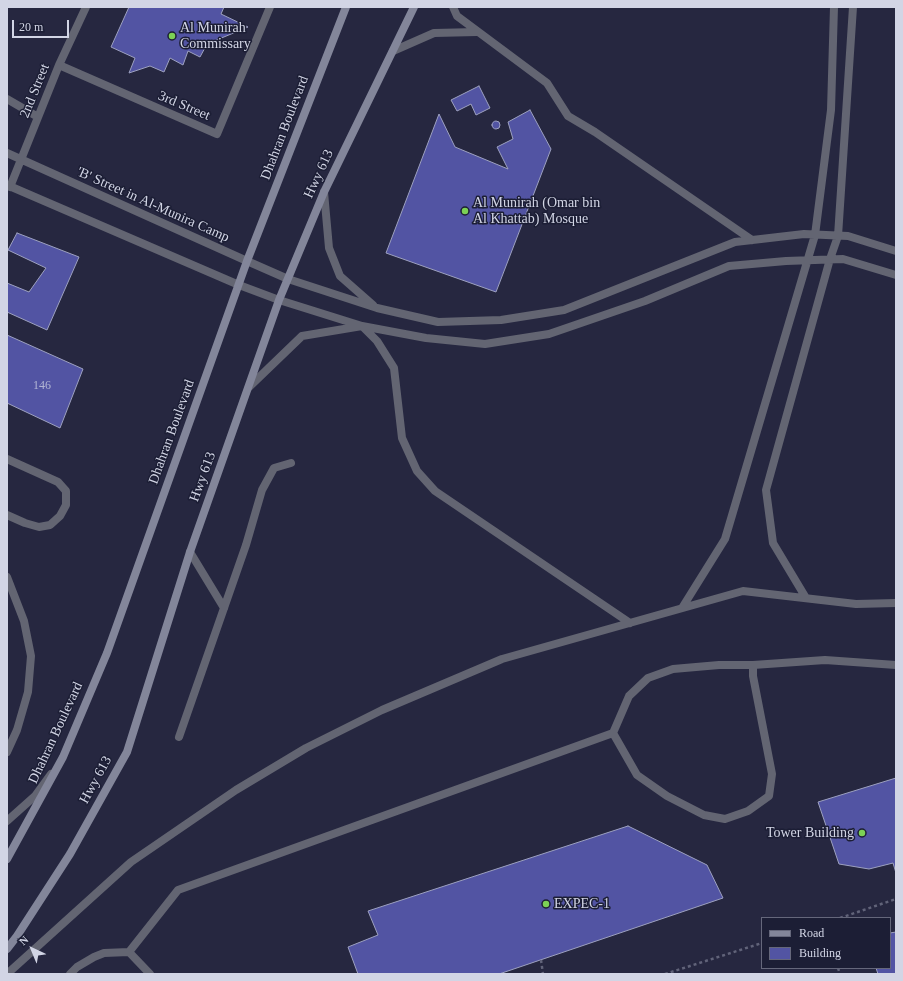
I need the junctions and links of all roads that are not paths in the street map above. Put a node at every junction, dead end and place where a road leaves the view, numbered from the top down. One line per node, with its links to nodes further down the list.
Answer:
1 (86, 7): 10 (street, 2nd Street)
2 (270, 7): 10 (street, 3rd Street)
3 (346, 7): 23 (main road, Dhahran Boulevard)
4 (414, 7): 9 (main road, Hwy 613)
5 (453, 7): 8 (street)
6 (834, 7): 17 (street)
7 (853, 7): 18 (street)
8 (477, 32): 9 (street); 19 (street)
9 (392, 51): 16 (main road, Hwy 613)
10 (59, 65): 12 (street, 2nd Street)
11 (7, 99): 12 (street)
12 (38, 117): 14 (street, 2nd Street)
13 (7, 153): 14 (street, 'B' Street in Al-Munira Camp)
14 (21, 159): 15 (street, 2nd Street); 23 (street, 'B' Street in Al-Munira Camp)
15 (8, 186): 26 (street)
16 (324, 192): 25 (main road, Hwy 613); 28 (street)
17 (815, 235): 18 (street, 'B' Street in Al-Munira Camp); 19 (street, 'B' Street in Al-Munira Camp); 22 (street)
18 (838, 236): 20 (street, 'B' Street in Al-Munira Camp); 21 (street)
19 (752, 240): 28 (street, 'B' Street in Al-Munira Camp)
20 (896, 251)
21 (830, 259): 22 (street); 24 (street); 36 (street)
22 (808, 260): 29 (street); 39 (street)
23 (247, 262): 25 (street, 'B' Street in Al-Munira Camp); 26 (main road, Dhahran Boulevard)
24 (896, 275)
25 (288, 279): 27 (main road, Hwy 613); 28 (street, 'B' Street in Al-Munira Camp)
26 (239, 285): 27 (street); 46 (main road, Dhahran Boulevard)
27 (280, 300): 29 (street); 30 (main road, Hwy 613)
28 (377, 308)
29 (362, 326): 30 (street); 40 (street)
30 (249, 387): 34 (main road, Hwy 613)
31 (7, 459): 33 (street)
32 (291, 463): 38 (street)
33 (7, 515)
34 (190, 552): 38 (street); 49 (main road, Hwy 613)
35 (7, 577): 45 (street)
36 (806, 598): 37 (street); 39 (street)
37 (896, 603)
38 (224, 608): 44 (street)
39 (682, 608): 40 (street)
40 (630, 623): 51 (street)
41 (753, 665): 42 (street); 43 (street); 43 (street)
42 (896, 665)
43 (613, 733): 50 (street)
44 (179, 737)
45 (7, 752)
46 (63, 757): 47 (street); 48 (main road, Dhahran Boulevard)
47 (7, 821)
48 (7, 859)
49 (7, 949)
50 (129, 952): 52 (street); 53 (street)
51 (7, 974)
52 (70, 974)
53 (150, 974)

